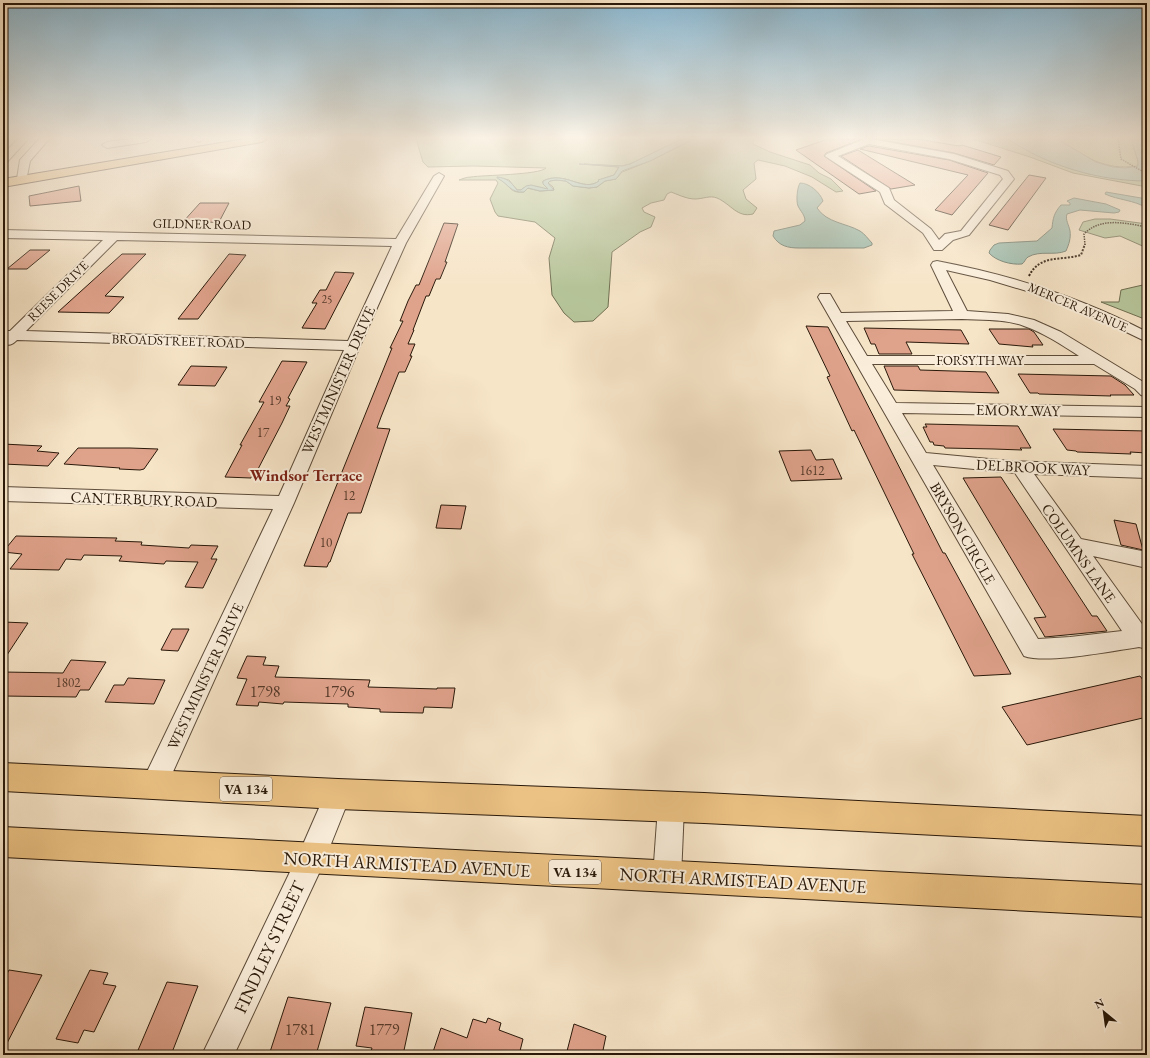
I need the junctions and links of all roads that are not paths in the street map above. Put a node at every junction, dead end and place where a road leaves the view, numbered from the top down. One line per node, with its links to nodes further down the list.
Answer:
1 (432, 188): 6 (street, WESTMINISTER DRIVE)
2 (882, 188): 7 (street)
3 (1001, 188): 7 (street)
4 (3, 234): 5 (street, GILDNER ROAD)
5 (114, 236): 6 (street, GILDNER ROAD); 13 (street, REESE DRIVE)
6 (400, 242): 14 (street, WESTMINISTER DRIVE)
7 (938, 247): 8 (street)
8 (937, 265): 10 (street); 12 (street, MERCER AVENUE)
9 (825, 297): 11 (street, BRYSON CIRCLE)
10 (962, 315): 11 (street); 16 (street)
11 (836, 317): 15 (street, BRYSON CIRCLE)
12 (1147, 338)
13 (6, 339): 14 (street, BROADSTREET ROAD)
14 (353, 346): 24 (street, WESTMINISTER DRIVE)
15 (862, 360): 16 (street, FORSYTH WAY); 18 (street, BRYSON CIRCLE)
16 (1098, 360): 17 (street)
17 (1147, 392)
18 (890, 408): 19 (street, EMORY WAY); 20 (street, BRYSON CIRCLE)
19 (1147, 412)
20 (919, 458): 21 (street, DELBROOK WAY); 27 (street, BRYSON CIRCLE)
21 (1020, 467): 22 (street, DELBROOK WAY); 25 (street, COLUMNS LANE)
22 (1147, 472)
23 (3, 494): 24 (street, CANTERBURY ROAD)
24 (285, 504): 29 (street, WESTMINISTER DRIVE)
25 (1074, 545): 26 (street); 27 (street, COLUMNS LANE)
26 (1147, 560)
27 (1143, 639)
28 (3, 777): 29 (main road, VA 134)
29 (154, 785): 30 (main road, VA 134)
30 (338, 794): 31 (main road, VA 134); 34 (street, FINDLEY STREET)
31 (671, 807): 32 (main road, VA 134); 35 (street)
32 (1147, 831)
33 (3, 842): 34 (main road, NORTH ARMISTEAD AVENUE / VA 134)
34 (311, 859): 35 (main road, NORTH ARMISTEAD AVENUE / VA 134); 37 (street, FINDLEY STREET)
35 (667, 877): 36 (main road, NORTH ARMISTEAD AVENUE / VA 134)
36 (1147, 901)
37 (218, 1055)

